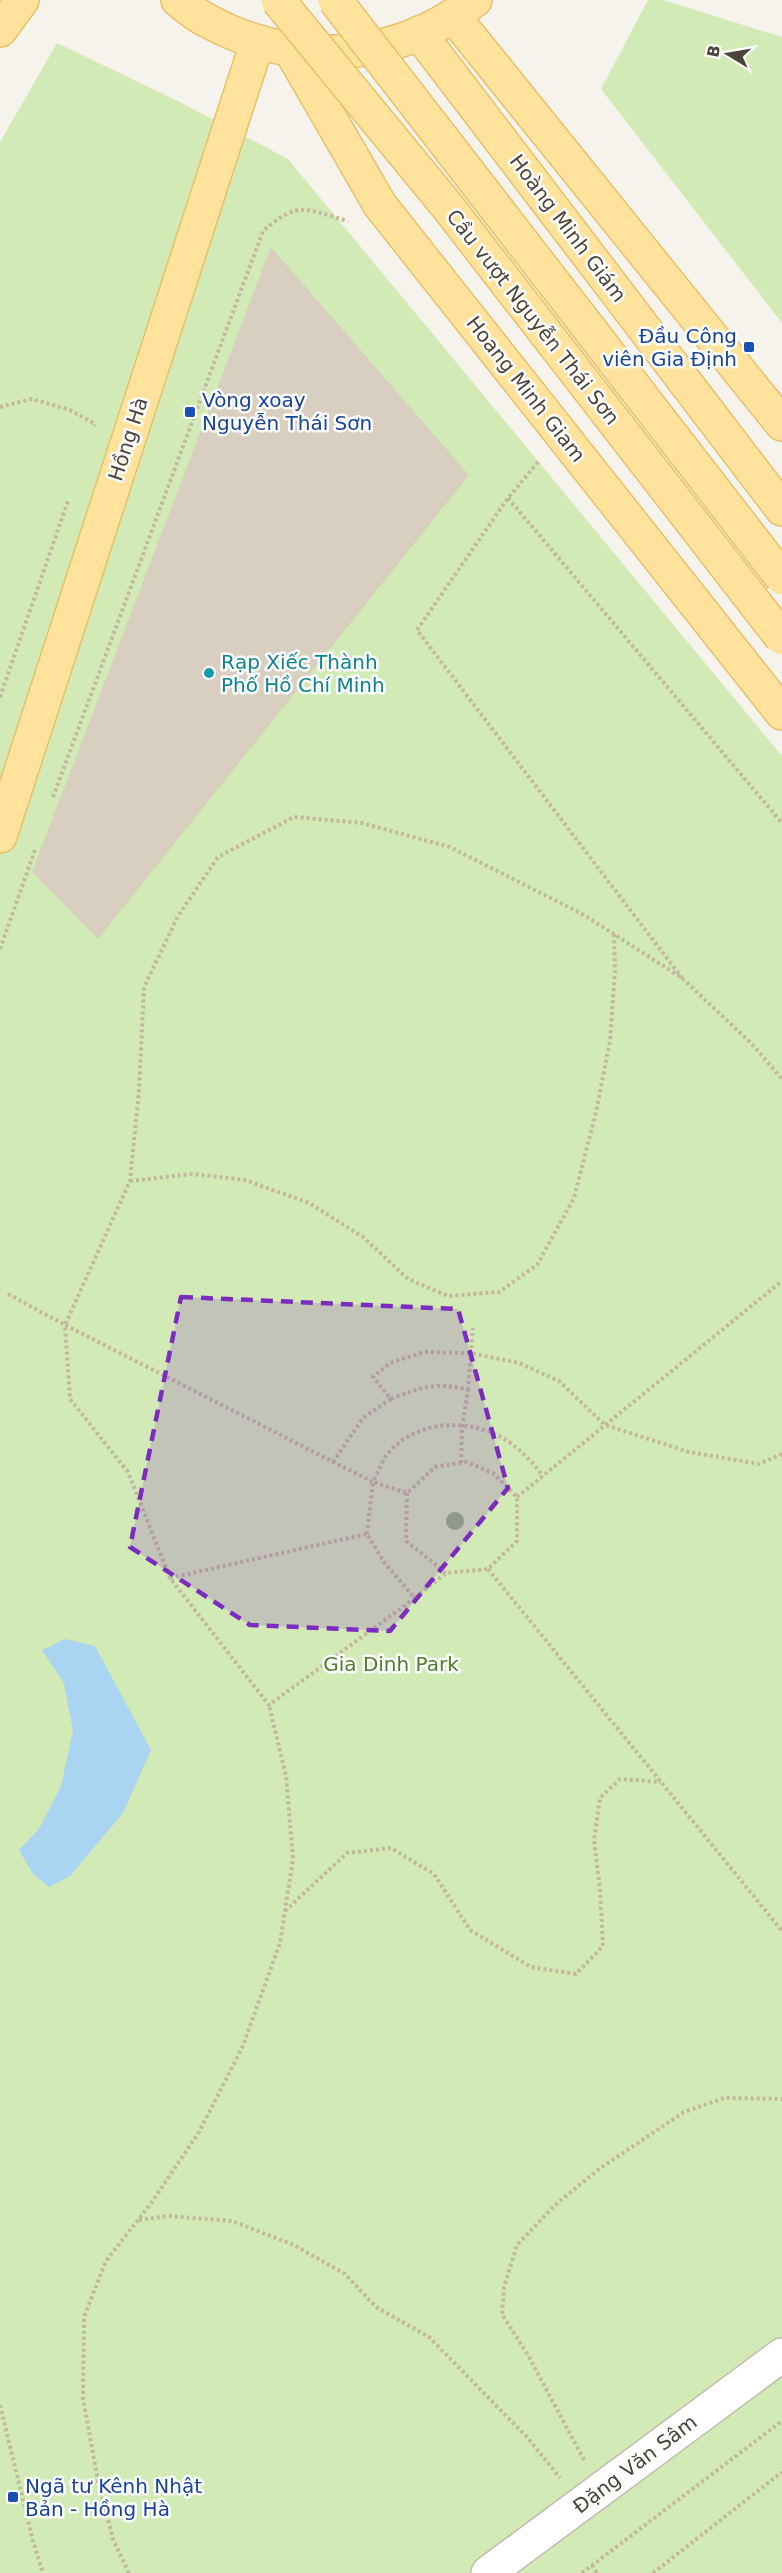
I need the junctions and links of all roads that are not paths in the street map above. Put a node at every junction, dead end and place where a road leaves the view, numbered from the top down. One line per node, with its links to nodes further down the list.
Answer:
1 (22, 0): 6 (main road)
2 (178, 0): 8 (main road)
3 (278, 0): 13 (main road, Cầu vượt Nguyễn Thái Sơn, bridge)
4 (335, 0): 12 (main road, Cầu vượt Nguyễn Thái Sơn, bridge)
5 (465, 9): 7 (main road); 10 (main road, Hoàng Minh Giám)
6 (0, 30)
7 (419, 33): 9 (main road); 11 (main road, Hoàng Minh Giám)
8 (257, 43): 9 (main road); 15 (main road, Hồng Hà)
9 (291, 51): 14 (main road, Hoang Minh Giam)
10 (782, 424)
11 (782, 509)
12 (782, 578)
13 (782, 638)
14 (782, 713)
15 (0, 836)
16 (782, 2355): 17 (street, Đặng Văn Sâm)
17 (488, 2573)

